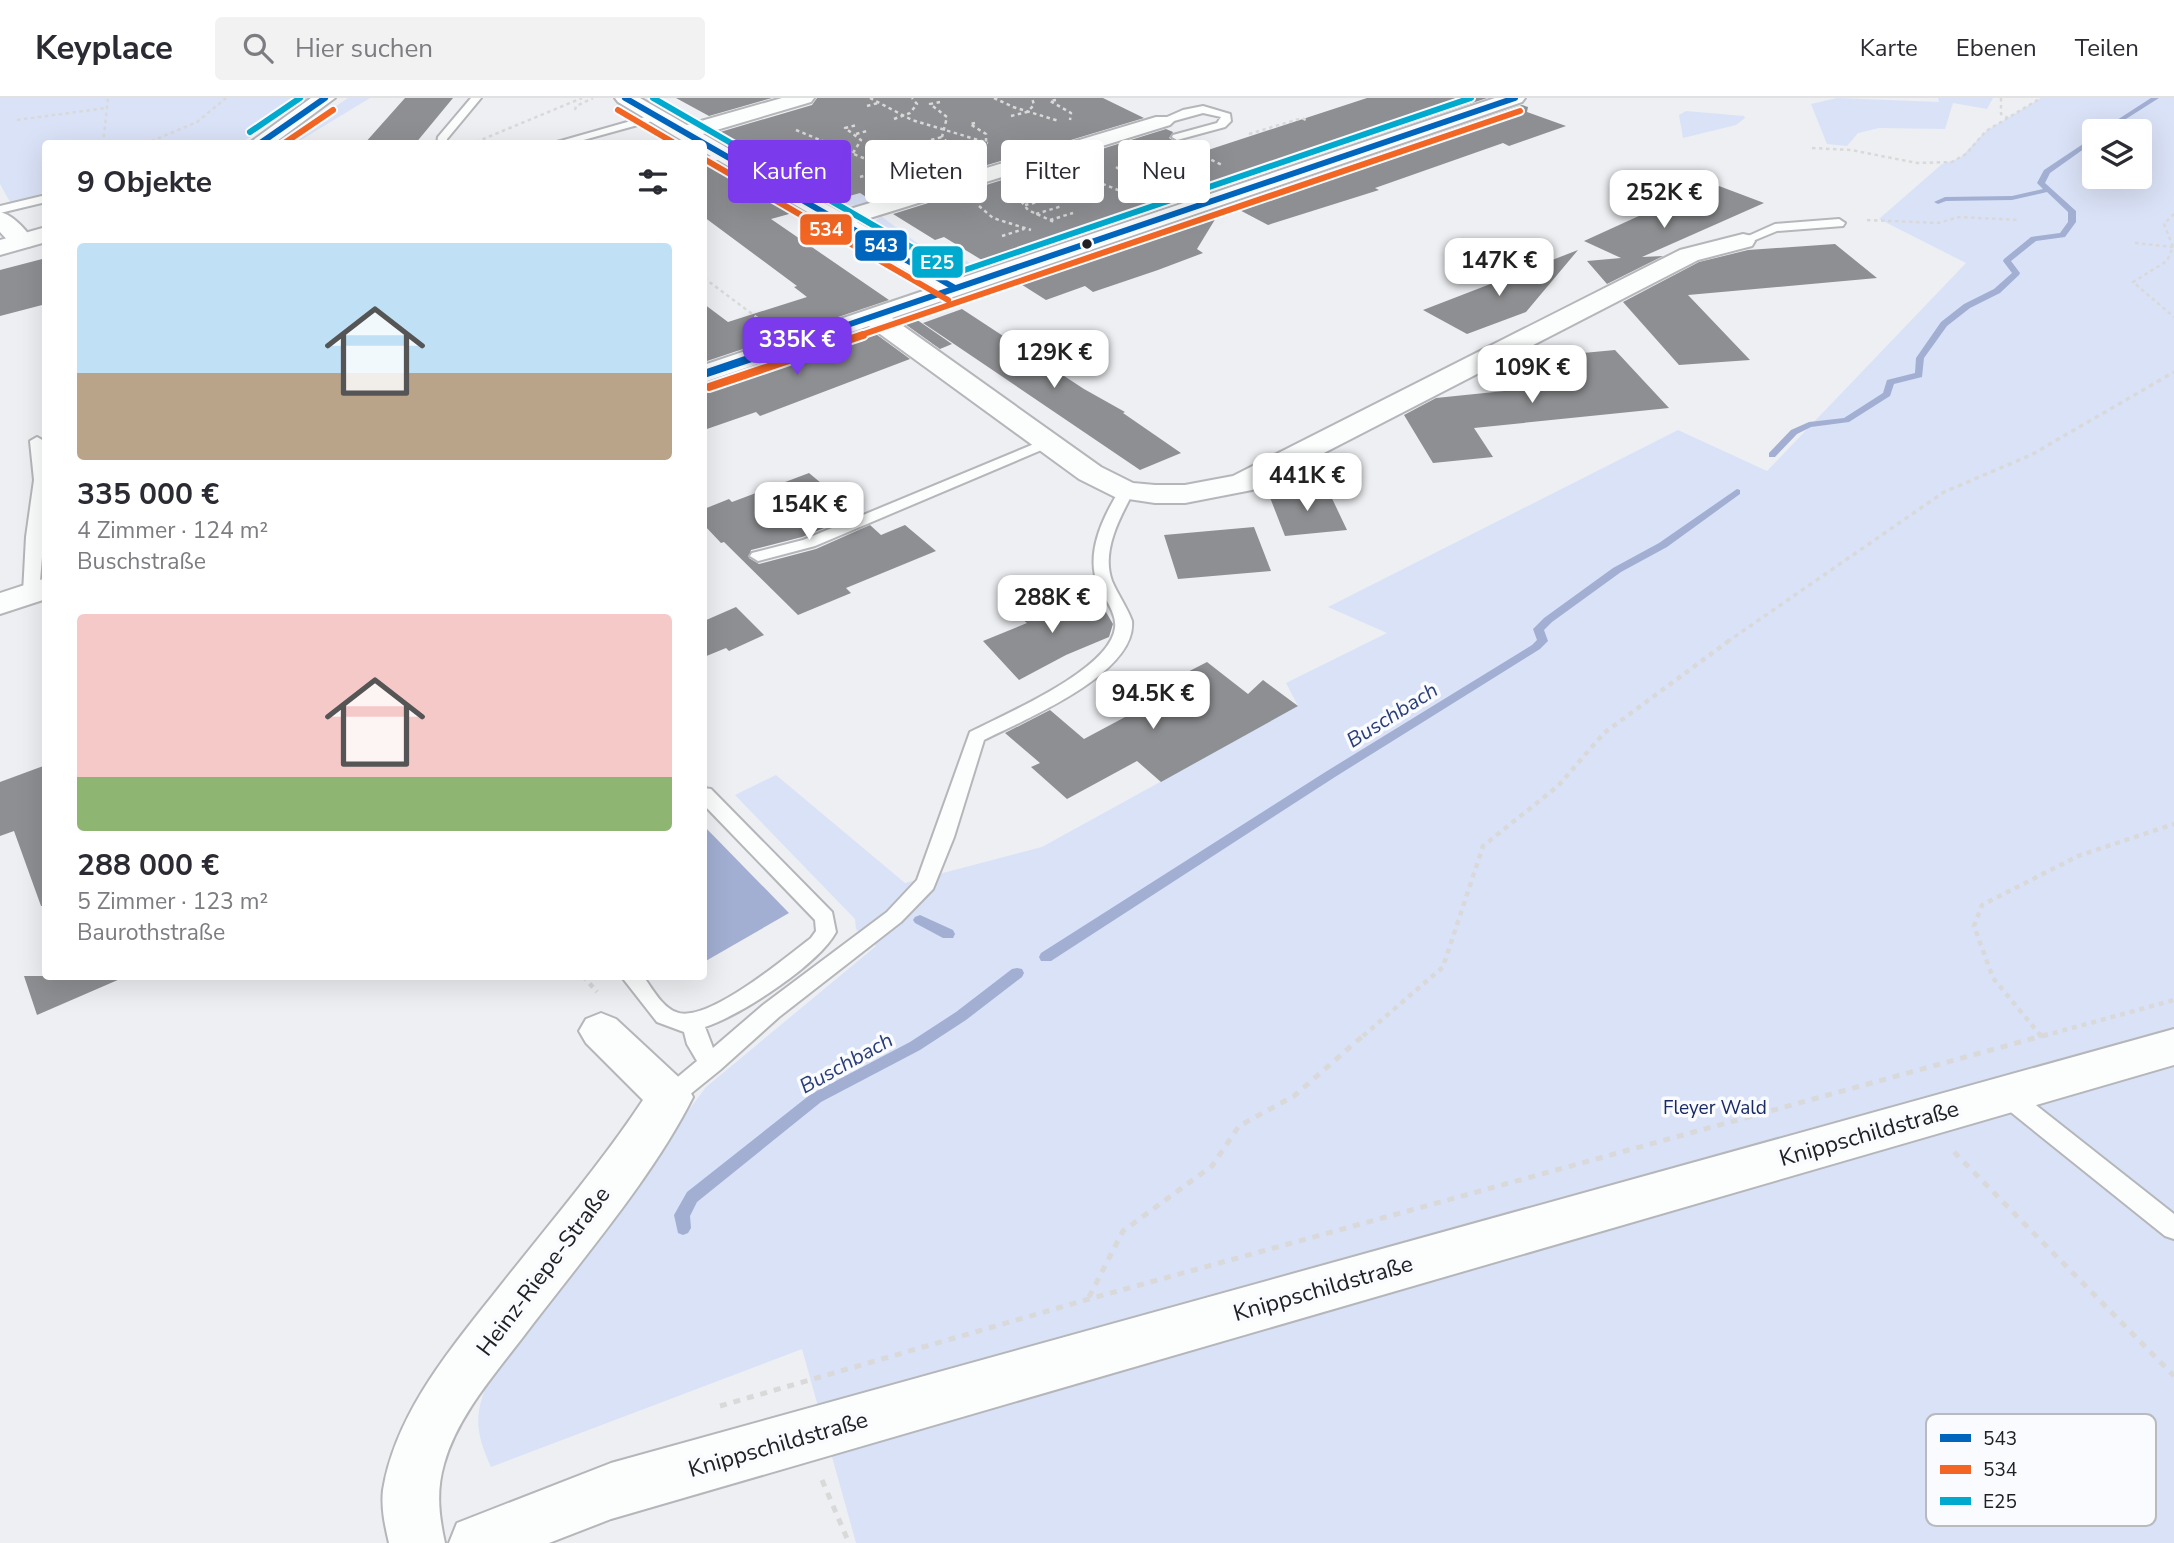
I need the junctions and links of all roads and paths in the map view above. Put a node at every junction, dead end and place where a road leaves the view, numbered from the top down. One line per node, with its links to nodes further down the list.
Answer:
1 (107, 98): 20 (path)
2 (226, 98): 43 (path)
3 (325, 98): 44 (street)
4 (476, 98): 45 (lane)
5 (582, 98): 46 (path)
6 (593, 98): 21 (path)
7 (625, 98): 23 (street)
8 (804, 98): 39 (street)
9 (870, 98): 18 (path)
10 (912, 98): 24 (path)
11 (994, 98): 22 (path)
12 (1032, 98): 22 (path)
13 (2001, 98): 27 (path)
14 (2041, 98): 27 (path)
15 (1510, 99): 68 (street)
16 (1056, 100): 30 (path)
17 (940, 102): 36 (path)
18 (879, 103): 19 (path); 24 (path)
19 (867, 106)
20 (106, 108): 28 (path); 42 (path)
21 (575, 110)
22 (1027, 112): 25 (path); 30 (path)
23 (659, 116): 39 (street); 47 (lane)
24 (903, 116): 26 (path); 36 (path)
25 (1011, 116)
26 (894, 118)
27 (2008, 118): 54 (path)
28 (17, 120)
29 (975, 123): 37 (path)
30 (1064, 123): 32 (path)
31 (857, 125): 40 (path)
32 (1052, 127)
33 (986, 129): 37 (path)
34 (1170, 129): 53 (street)
35 (797, 130): 49 (path)
36 (944, 130): 41 (path); 51 (path)
37 (981, 130): 52 (path)
38 (867, 131): 40 (path)
39 (686, 132): 48 (street)
40 (855, 134): 56 (path)
41 (942, 137): 50 (path); 55 (path)
42 (103, 140)
43 (154, 140)
44 (264, 140)
45 (442, 140)
46 (480, 140)
47 (570, 140)
48 (695, 140)
49 (817, 140)
50 (931, 140)
51 (979, 140)
52 (986, 140)
53 (1104, 143)
54 (1812, 148)
55 (1001, 151)
56 (852, 153): 58 (path)
57 (714, 158): 78 (street)
58 (865, 158)
59 (865, 176): 60 (path)
60 (860, 177)
61 (1104, 183): 74 (path)
62 (42, 199): 70 (lane)
63 (892, 203): 78 (street)
64 (978, 203): 81 (path)
65 (1034, 203): 67 (path)
66 (1197, 203): 68 (path)
67 (1025, 205): 72 (path)
68 (1201, 205): 74 (street)
69 (1062, 206): 72 (path)
70 (0, 210)
71 (1073, 213): 76 (path)
72 (1035, 214): 76 (path)
73 (2174, 214): 87 (path)
74 (1168, 216): 88 (street)
75 (0, 219): 86 (street)
76 (1050, 220): 80 (path)
77 (2019, 220): 79 (path)
78 (834, 221): 90 (street)
79 (1839, 223): 84 (lane)
80 (1063, 224)
81 (1025, 228): 83 (path); 88 (path)
82 (42, 235): 86 (street)
83 (1002, 236)
84 (1743, 241): 98 (street)
85 (2135, 243): 87 (path)
86 (11, 244)
87 (2173, 247): 92 (path)
88 (1069, 250): 90 (street)
89 (707, 280): 93 (path)
90 (955, 288): 91 (street)
91 (872, 316): 93 (street); 97 (street)
92 (2174, 317)
93 (792, 344): 95 (street)
94 (2174, 372): 116 (path)
95 (707, 373)
96 (37, 441): 100 (lane)
97 (1046, 443): 98 (street); 99 (lane)
98 (1126, 491): 110 (lane)
99 (758, 556)
100 (38, 591): 101 (street)
101 (0, 604)
102 (707, 797): 106 (lane)
103 (2174, 824): 108 (path)
104 (634, 980): 106 (lane)
105 (2174, 1000): 108 (path)
106 (693, 1022): 110 (lane)
107 (601, 1031): 113 (street)
108 (2042, 1037): 111 (path)
109 (2174, 1047): 112 (street, Knippschildstraße)
110 (712, 1064): 113 (lane)
111 (1887, 1078): 114 (path); 116 (path)
112 (2005, 1094): 114 (street, Knippschildstraße); 115 (lane)
113 (670, 1097): 120 (street, Heinz-Riepe-Straße)
114 (1921, 1118): 117 (path); 121 (street, Knippschildstraße)
115 (2174, 1228)
116 (1089, 1298): 118 (path)
117 (2174, 1376)
118 (775, 1388)
119 (811, 1480): 122 (path)
120 (416, 1543)
121 (477, 1543)
122 (849, 1543)

